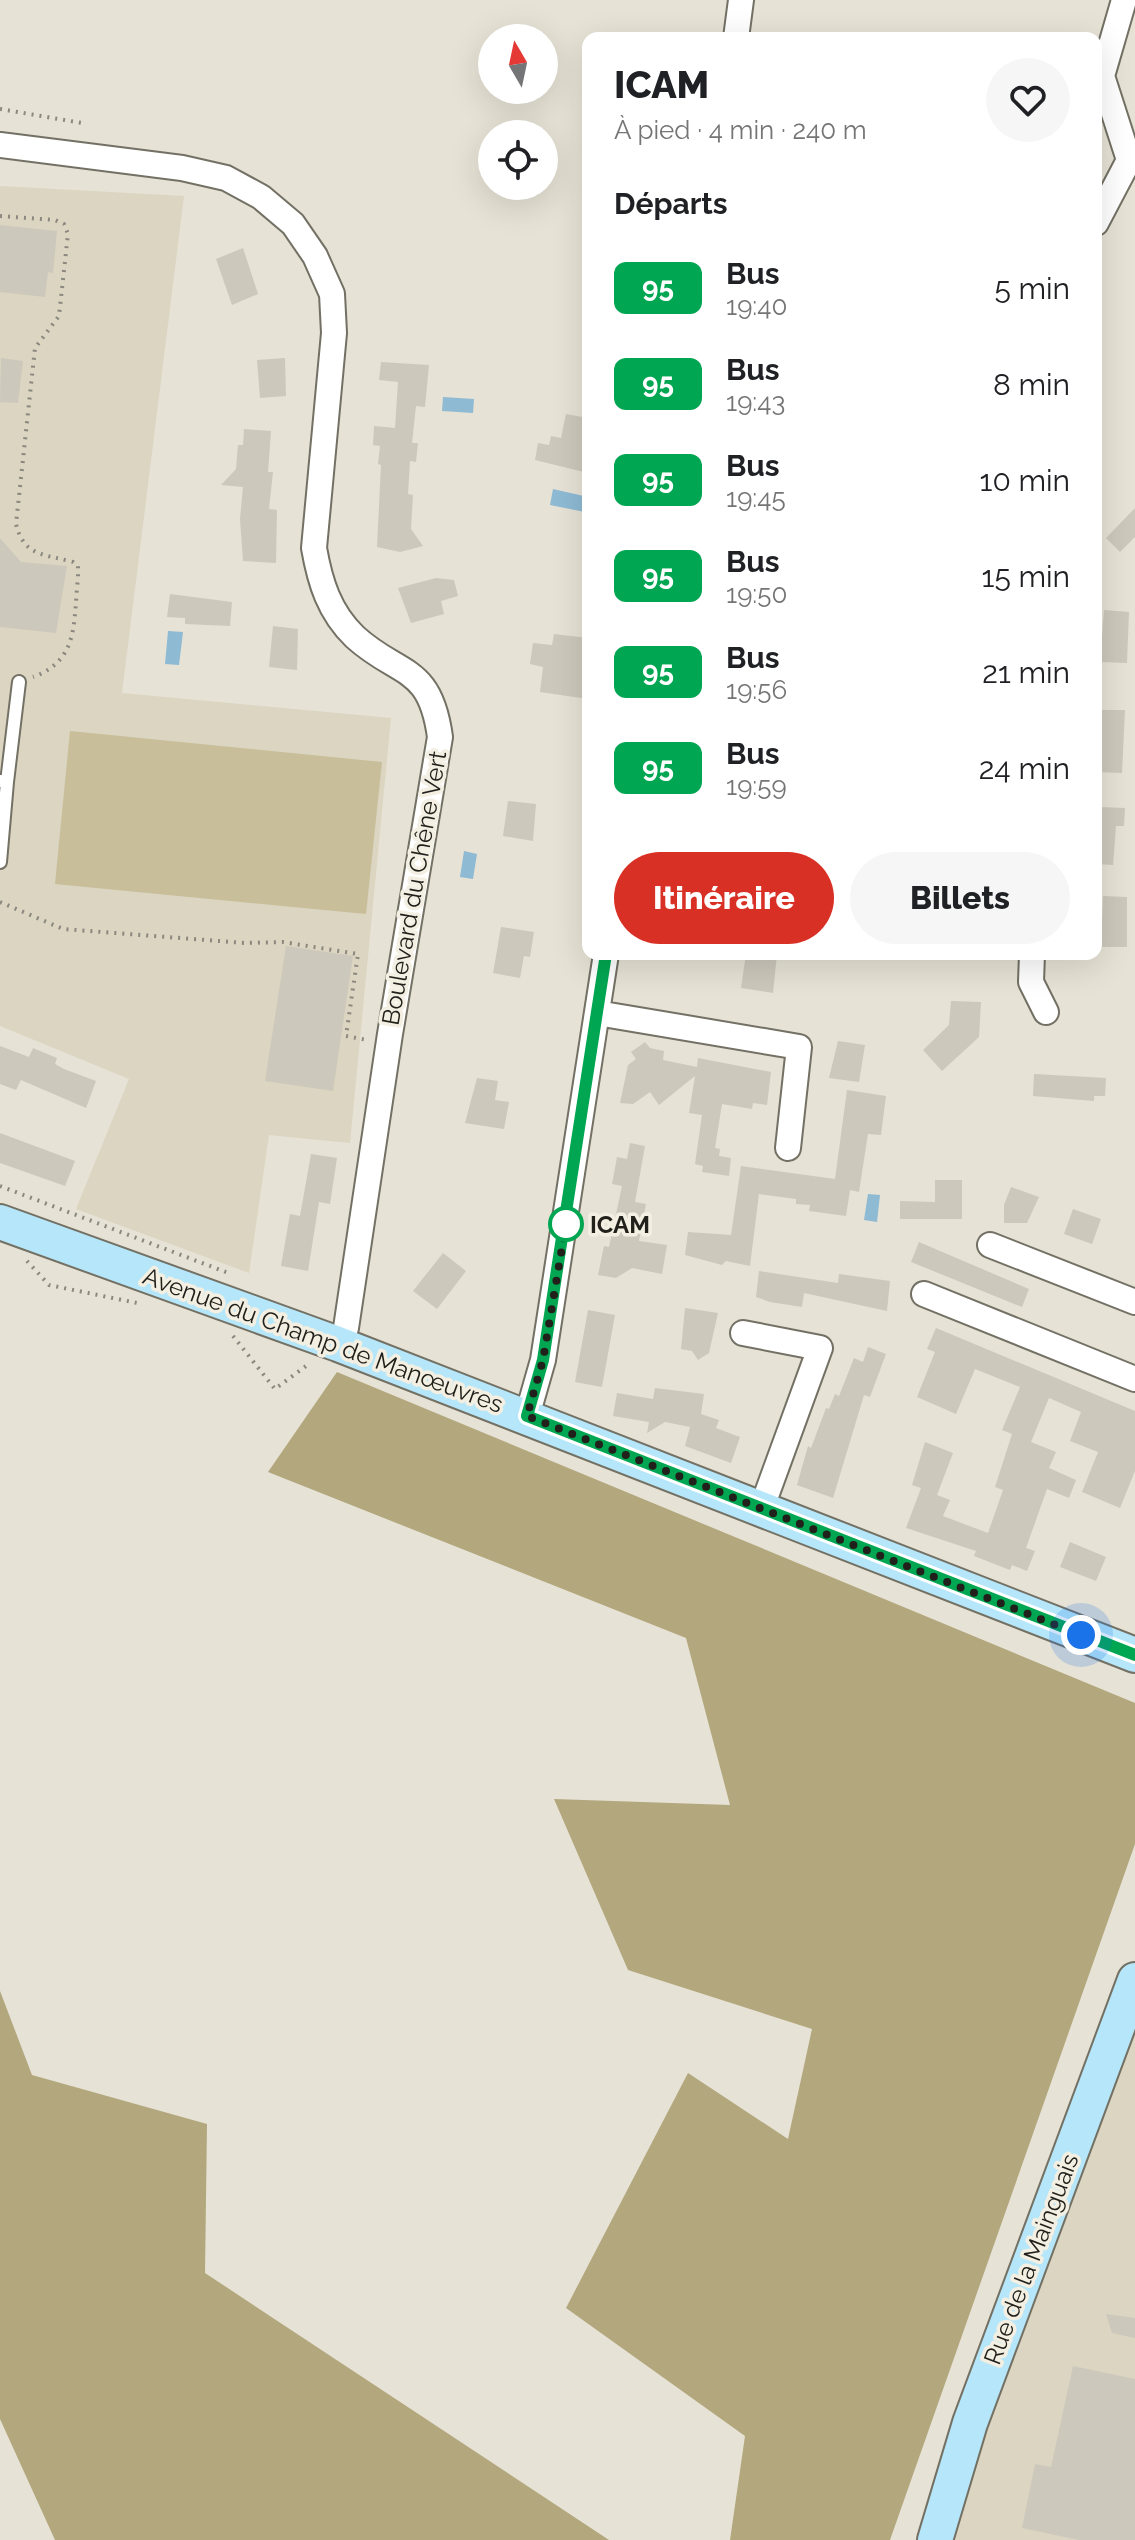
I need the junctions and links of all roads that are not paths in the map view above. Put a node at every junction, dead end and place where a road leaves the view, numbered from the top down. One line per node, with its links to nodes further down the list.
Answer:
1 (741, 0): 3 (street)
2 (1124, 0): 5 (street)
3 (737, 32)
4 (0, 145): 20 (street, Boulevard du Chêne Vert)
5 (1132, 158): 6 (street)
6 (1102, 212)
7 (19, 682): 8 (lane)
8 (4, 781): 9 (lane)
9 (0, 862)
10 (605, 960): 13 (street)
11 (1032, 960): 12 (street)
12 (1046, 1012)
13 (597, 1013): 14 (street); 22 (street)
14 (788, 1148)
15 (0, 1222): 20 (street, Avenue du Champ de Manœuvres)
16 (990, 1245): 18 (street)
17 (924, 1294): 21 (street)
18 (1135, 1302)
19 (743, 1333): 23 (street)
20 (338, 1344): 22 (street, Avenue du Champ de Manœuvres)
21 (1135, 1379)
22 (527, 1416): 23 (street, Avenue du Champ de Manœuvres)
23 (762, 1507): 24 (street, Avenue du Champ de Manœuvres)
24 (1135, 1655)
25 (1135, 1980): 26 (street, Rue de la Mainguais)
26 (935, 2540)

